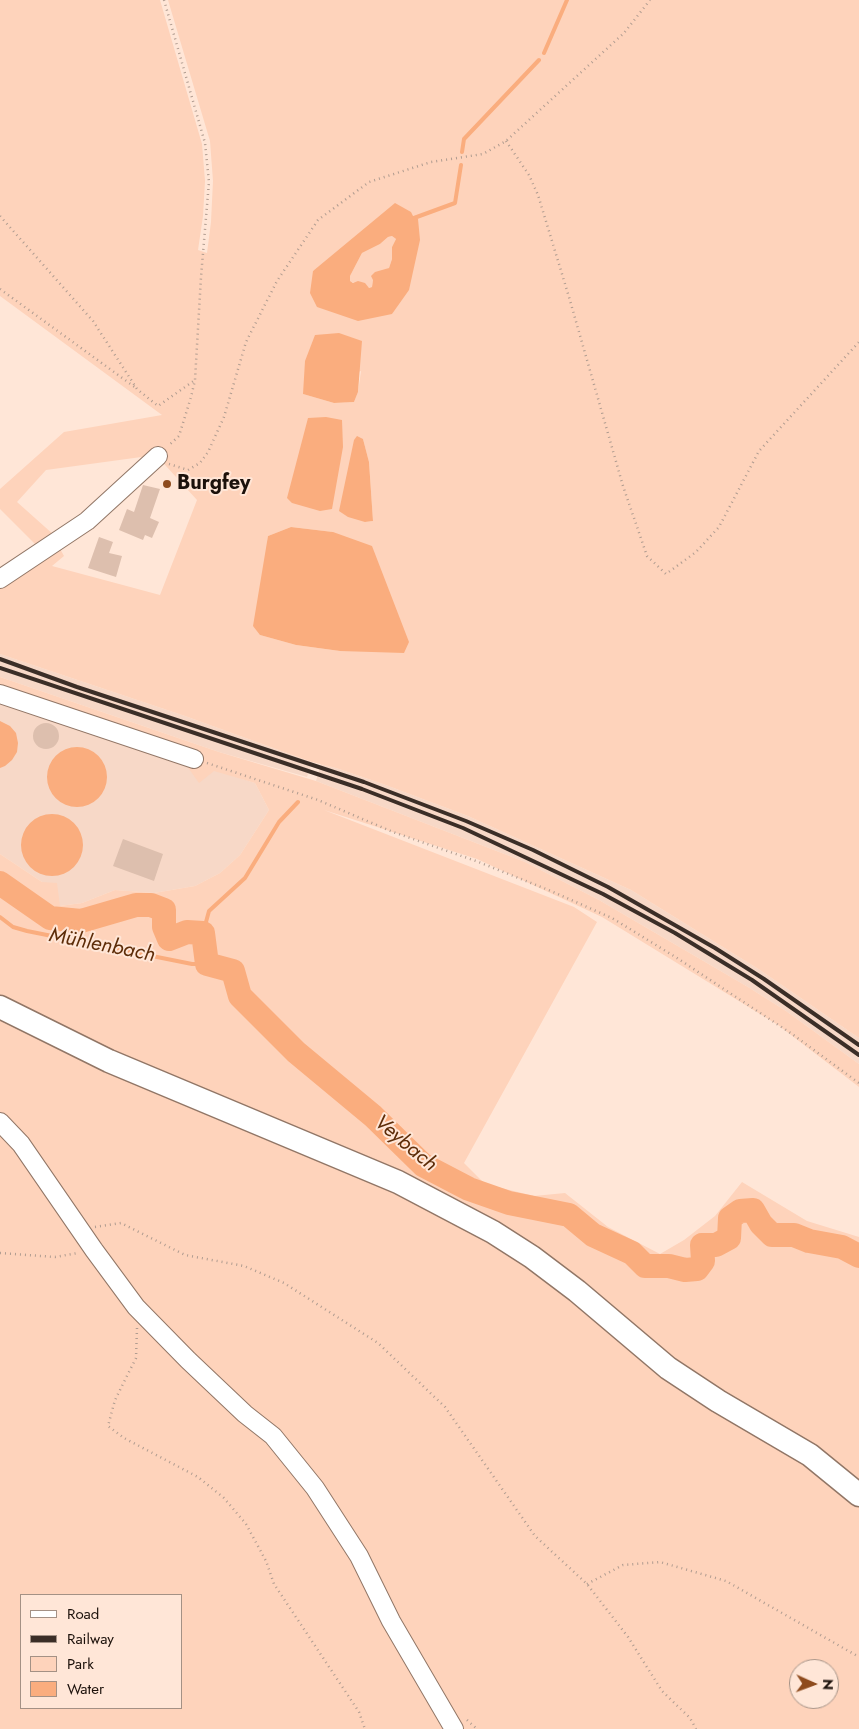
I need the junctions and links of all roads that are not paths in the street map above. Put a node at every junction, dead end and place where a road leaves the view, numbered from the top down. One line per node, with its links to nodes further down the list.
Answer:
1 (158, 456): 2 (street)
2 (0, 578)
3 (0, 694): 4 (street)
4 (194, 759)
5 (0, 1007): 7 (main road)
6 (0, 1122): 8 (street)
7 (859, 1495)
8 (454, 1729)

